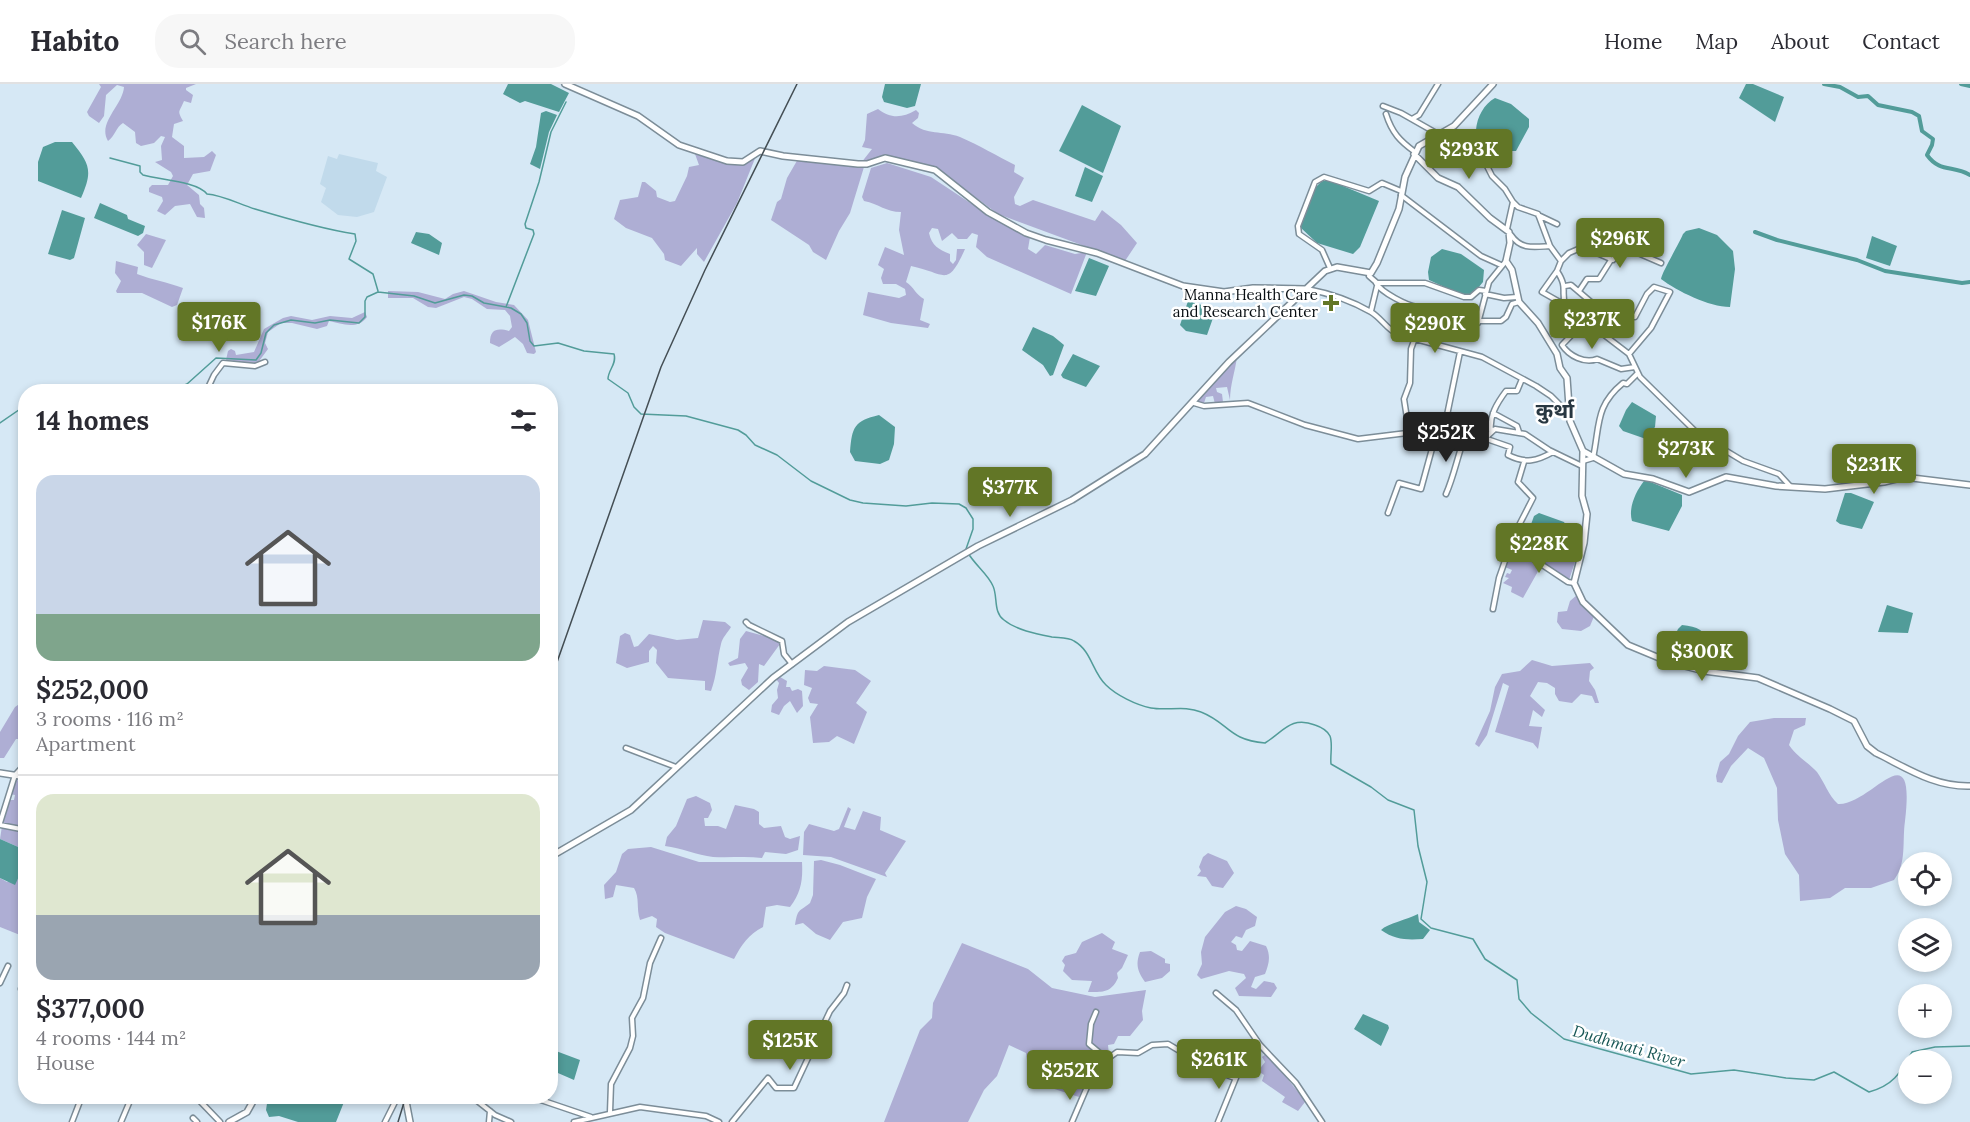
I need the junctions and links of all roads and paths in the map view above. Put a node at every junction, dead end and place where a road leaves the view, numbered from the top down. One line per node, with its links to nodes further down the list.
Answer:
1 (564, 84): 25 (street)
2 (1438, 84): 6 (street)
3 (1493, 84): 7 (street)
4 (1383, 106): 6 (street)
5 (1386, 114): 8 (street)
6 (1412, 119): 7 (street)
7 (1436, 135): 8 (street); 10 (street)
8 (1415, 153): 9 (street); 13 (street)
9 (1401, 193): 18 (street); 20 (street); 22 (street)
10 (1513, 202): 11 (street); 13 (street)
11 (1538, 214): 12 (street); 15 (street)
12 (1557, 224)
13 (1508, 229): 14 (street)
14 (1511, 235): 15 (street); 18 (street)
15 (1550, 246): 17 (street)
16 (1611, 260): 17 (street); 19 (street); 26 (street)
17 (1561, 261): 21 (street)
18 (1504, 263): 27 (street); 28 (street)
19 (1661, 263)
20 (1330, 268): 22 (street); 25 (street)
21 (1557, 271): 24 (street); 29 (street)
22 (1371, 273): 23 (street)
23 (1377, 284): 27 (street); 30 (street); 31 (street)
24 (1565, 286): 26 (street); 29 (street)
25 (1306, 289): 31 (street); 42 (street)
26 (1579, 291): 36 (street)
27 (1485, 293): 28 (street); 33 (street)
28 (1518, 299): 33 (street); 44 (street)
29 (1565, 305): 32 (street)
30 (1418, 307)
31 (1371, 311): 34 (street)
32 (1586, 320): 36 (street); 38 (street)
33 (1479, 321): 34 (street)
34 (1413, 338): 35 (street); 47 (street)
35 (1460, 352): 40 (street); 49 (street)
36 (1629, 354): 38 (street)
37 (265, 362): 41 (street)
38 (1635, 367): 39 (street)
39 (1638, 373): 54 (street); 58 (street)
40 (1522, 379): 43 (street); 44 (street)
41 (210, 384)
42 (1194, 403): 47 (street); 65 (street)
43 (1493, 413): 45 (street); 46 (street)
44 (1570, 415): 52 (street)
45 (1491, 431): 46 (street); 50 (street)
46 (1519, 432): 53 (street)
47 (1407, 433): 48 (street)
48 (1436, 434): 49 (street); 60 (street)
49 (1454, 435): 51 (street)
50 (1484, 438): 51 (street); 55 (street)
51 (1464, 439): 59 (street)
52 (1583, 451): 54 (street); 56 (street)
53 (1553, 452): 55 (street); 56 (street)
54 (1593, 458): 56 (street); 58 (street)
55 (1524, 462): 61 (street)
56 (1582, 464): 62 (street)
57 (1970, 485): 58 (street)
58 (1790, 486)
59 (1446, 494)
60 (1388, 513)
61 (1512, 545): 62 (street); 63 (street)
62 (1574, 584): 72 (street)
63 (1493, 609)
64 (746, 622): 65 (street)
65 (792, 664): 67 (street)
66 (626, 748): 67 (street)
67 (676, 767): 75 (street)
68 (0, 772): 70 (street)
69 (18, 772): 70 (street)
70 (15, 775): 71 (street); 73 (street)
71 (18, 776)
72 (1970, 786)
73 (0, 824): 74 (street)
74 (18, 828)
75 (558, 852)
76 (661, 938): 94 (street)
77 (8, 966): 78 (street)
78 (0, 983)
79 (847, 985): 106 (street)
80 (1216, 993): 82 (street)
81 (1096, 1012): 83 (street)
82 (1260, 1045): 84 (street); 109 (street)
83 (1107, 1059): 84 (street); 107 (street)
84 (1235, 1078): 108 (street)
85 (79, 1104): 96 (street)
86 (129, 1104): 97 (street)
87 (203, 1104): 98 (street)
88 (252, 1104): 99 (street)
89 (394, 1104): 100 (street)
90 (407, 1104): 101 (street)
91 (481, 1104): 93 (street)
92 (553, 1104): 95 (street)
93 (490, 1111): 102 (street); 103 (street)
94 (610, 1112): 95 (street); 105 (street)
95 (592, 1117): 104 (street)
96 (72, 1122)
97 (121, 1122)
98 (220, 1122)
99 (229, 1122)
100 (385, 1122)
101 (410, 1122)
102 (489, 1122)
103 (511, 1122)
104 (574, 1122)
105 (719, 1122)
106 (732, 1122)
107 (1072, 1122)
108 (1218, 1122)
109 (1322, 1122)

